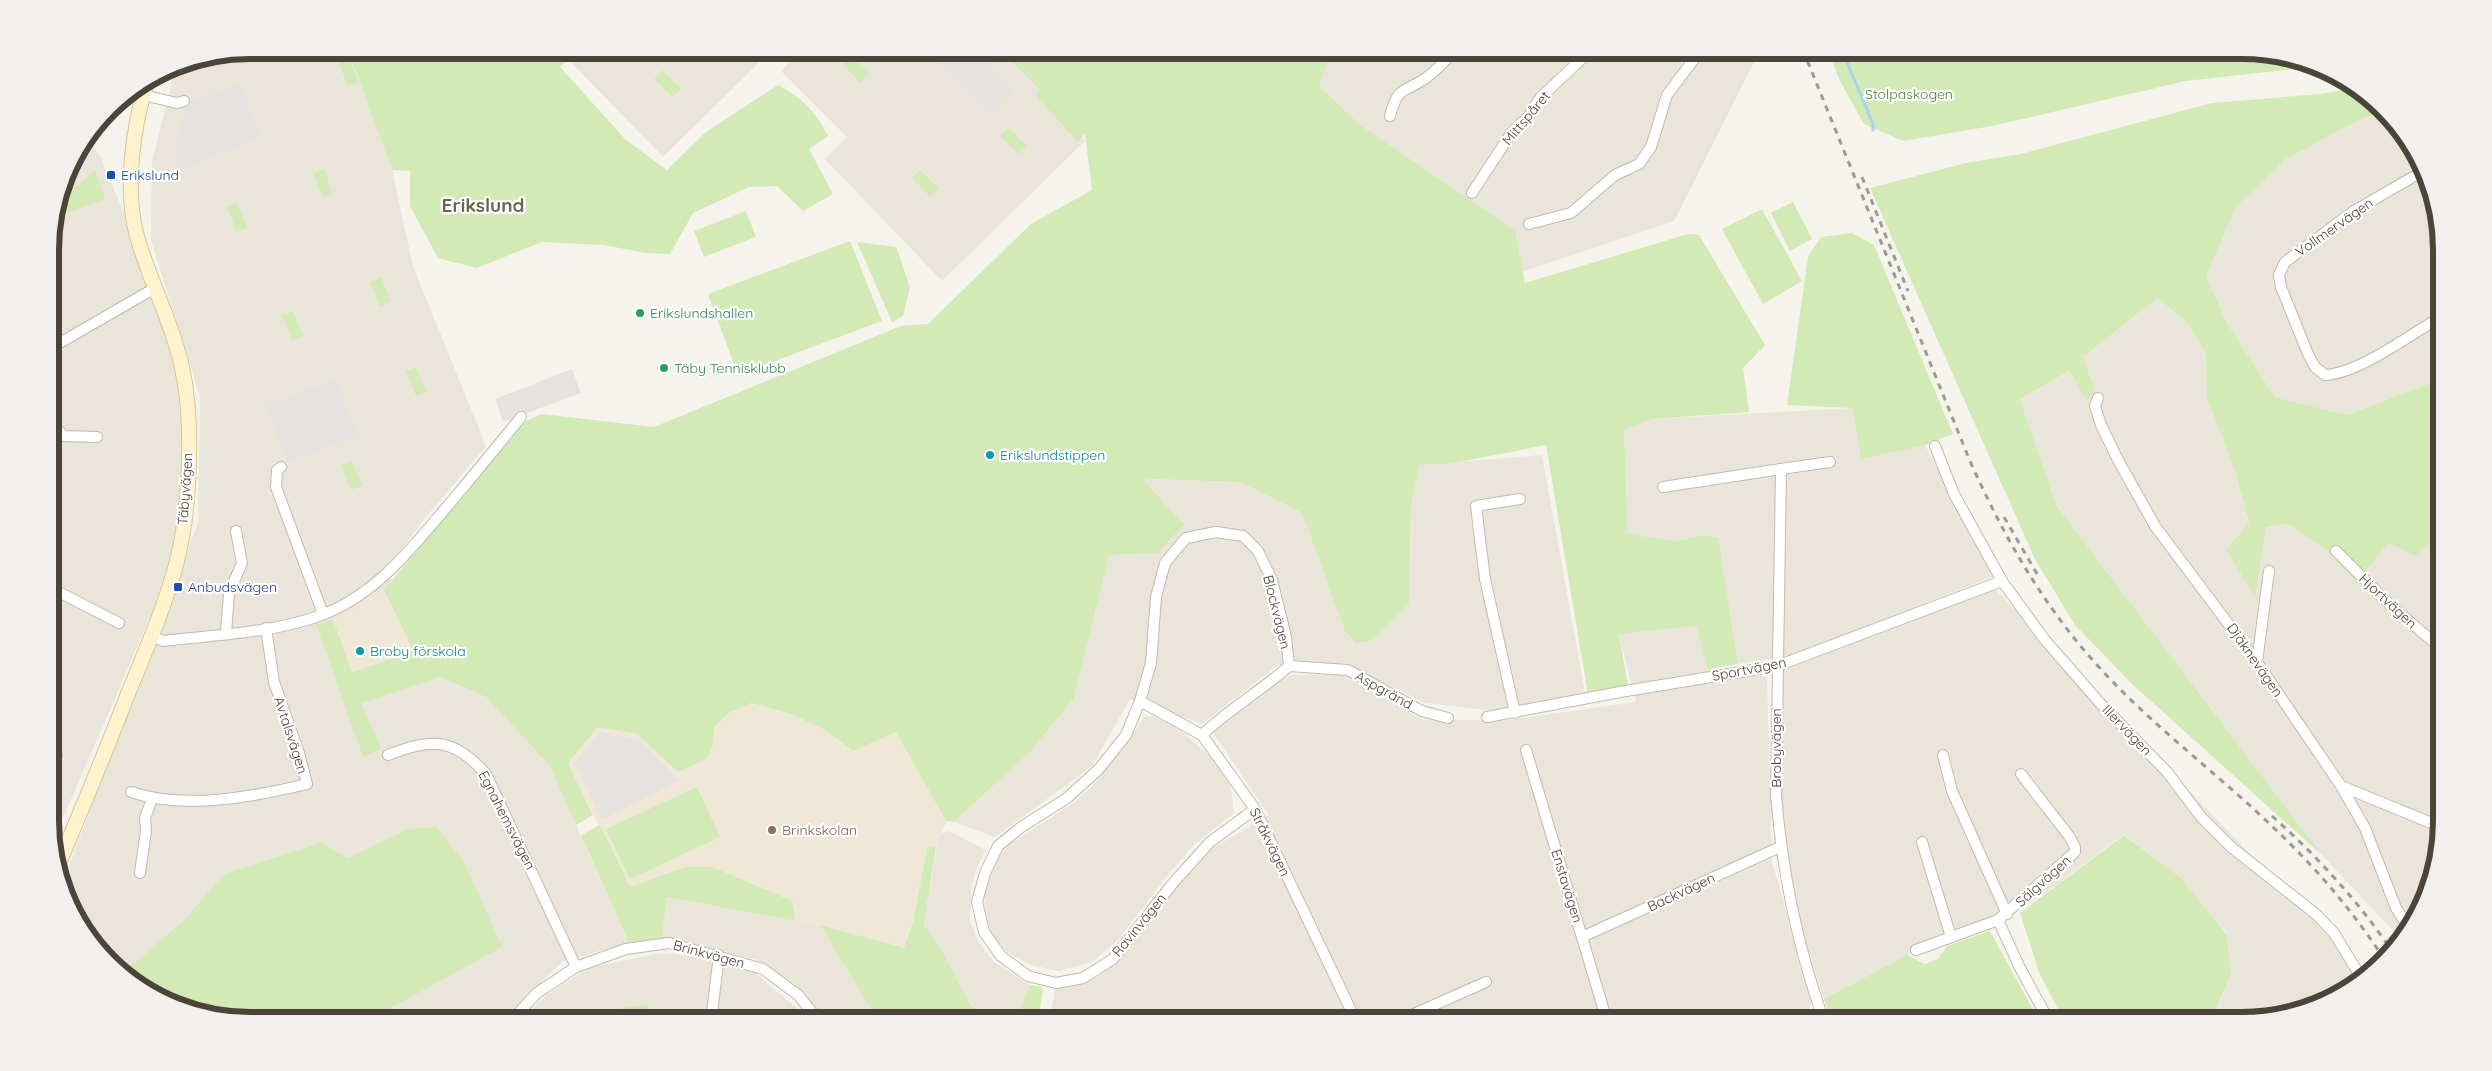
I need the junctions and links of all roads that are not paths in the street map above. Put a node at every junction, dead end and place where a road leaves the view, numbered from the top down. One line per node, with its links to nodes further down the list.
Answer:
1 (1447, 59): 7 (street)
2 (1581, 59): 9 (street, Mittspåret)
3 (1694, 59): 10 (street)
4 (138, 95): 6 (street)
5 (136, 96): 11 (main road, Täbyvägen)
6 (184, 101)
7 (1390, 116)
8 (2418, 174): 12 (street, Vollmervägen)
9 (1472, 194)
10 (1529, 224)
11 (155, 288): 13 (street); 33 (main road, Täbyvägen)
12 (2433, 322)
13 (59, 343)
14 (2098, 398): 35 (street, Djäknevägen)
15 (521, 417): 29 (street)
16 (59, 431): 17 (street)
17 (97, 437)
18 (1935, 446): 27 (street, Illervägen)
19 (1830, 462): 21 (street)
20 (281, 467): 29 (street)
21 (1781, 469): 22 (street); 37 (street, Brobyvägen)
22 (1663, 487)
23 (1520, 498): 39 (street)
24 (236, 531): 32 (street)
25 (2336, 551): 34 (street, Hjortvägen)
26 (2270, 571): 35 (street)
27 (2002, 580): 37 (street, Sportvägen); 64 (street, Illervägen)
28 (59, 592): 30 (street)
29 (323, 614): 31 (street)
30 (119, 623)
31 (266, 628): 32 (street); 49 (street, Avtalsvägen)
32 (226, 633): 33 (street)
33 (151, 636): 54 (main road, Täbyvägen)
34 (2433, 641)
35 (2258, 662): 47 (street, Djäknevägen)
36 (1289, 666): 38 (street, Blockvägen); 41 (street, Aspgränd); 42 (street, Blockvägen)
37 (1777, 666): 39 (street, Sportvägen); 53 (street, Brobyvägen)
38 (1140, 701): 42 (street, Stråkvägen); 50 (street, Ravinvägen)
39 (1515, 713): 40 (street, Sportvägen)
40 (1488, 717)
41 (1448, 718)
42 (1202, 735): 50 (street, Stråkvägen)
43 (1526, 750): 60 (street, Enstavägen)
44 (388, 755): 63 (street, Egnahemsvägen)
45 (1943, 755): 56 (street, Sälgvägen)
46 (2021, 774): 56 (street, Sälgvägen)
47 (2341, 786): 51 (street); 58 (street, Djäknevägen)
48 (131, 792): 49 (street, Avtalsvägen)
49 (152, 799): 55 (street)
50 (1256, 809): 69 (street, Stråkvägen)
51 (2433, 824)
52 (1922, 842): 59 (street)
53 (1780, 847): 60 (street, Backvägen); 72 (street, Brobyvägen)
54 (62, 857)
55 (140, 873)
56 (2007, 914): 57 (street, Sälgvägen)
57 (1998, 920): 59 (street, Sälgvägen); 73 (street)
58 (2405, 922)
59 (1951, 936): 61 (street, Sälgvägen)
60 (1582, 937): 71 (street, Enstavägen)
61 (1916, 950)
62 (719, 955): 63 (street, Brinkvägen); 67 (street); 68 (street, Brinkvägen)
63 (576, 967): 66 (street, Brinkvägen)
64 (2359, 973)
65 (1486, 982): 70 (street)
66 (520, 1012)
67 (712, 1012)
68 (812, 1012)
69 (1352, 1012)
70 (1418, 1012)
71 (1604, 1012)
72 (1822, 1012)
73 (2043, 1012)

